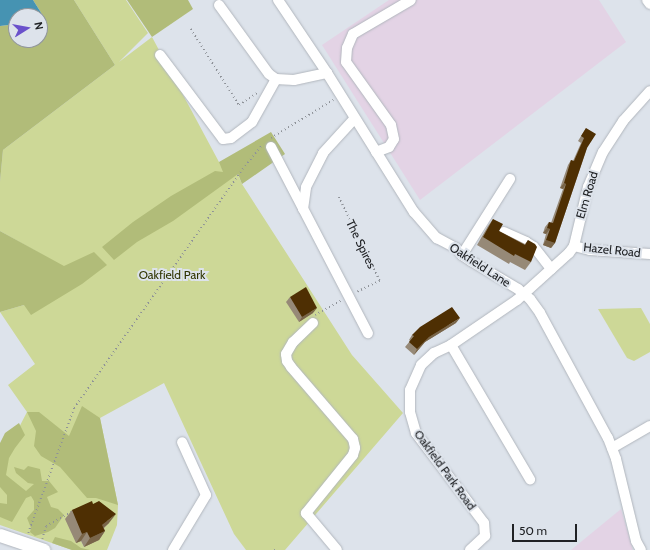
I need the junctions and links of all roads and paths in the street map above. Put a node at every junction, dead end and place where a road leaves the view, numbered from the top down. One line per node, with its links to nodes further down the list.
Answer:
1 (278, 0): 8 (street, Oakfield Lane)
2 (411, 0): 14 (street)
3 (647, 0): 4 (street)
4 (650, 4)
5 (219, 5): 9 (street)
6 (190, 29): 9 (path)
7 (160, 55): 9 (street)
8 (327, 73): 9 (street); 11 (street, Oakfield Lane)
9 (276, 80)
10 (650, 92): 19 (street, Elm Road)
11 (341, 95): 12 (street, Oakfield Lane); 34 (path)
12 (355, 118): 14 (street, Oakfield Lane); 17 (street)
13 (271, 147): 17 (street)
14 (376, 152): 21 (street, Oakfield Lane)
15 (510, 179): 21 (street)
16 (339, 197): 24 (path, The Spires)
17 (303, 209): 24 (street)
18 (504, 232): 22 (street)
19 (574, 246): 20 (street, Hazel Road); 22 (street)
20 (650, 254)
21 (462, 255): 23 (street, Oakfield Lane)
22 (552, 268): 23 (street)
23 (523, 294): 27 (street, Oakfield Park Road); 30 (street, Oakfield Lane)
24 (349, 296): 25 (path); 26 (street)
25 (311, 320): 38 (street)
26 (368, 333)
27 (451, 345): 31 (street); 39 (street, Oakfield Park Road)
28 (650, 426): 30 (street)
29 (182, 442): 37 (street)
30 (612, 448): 36 (street, Oakfield Lane)
31 (530, 479)
32 (73, 511): 35 (path)
33 (0, 535): 34 (main road)
34 (24, 544): 35 (main road)
35 (41, 549)
36 (640, 549)
37 (173, 550)
38 (337, 550)
39 (470, 550)

